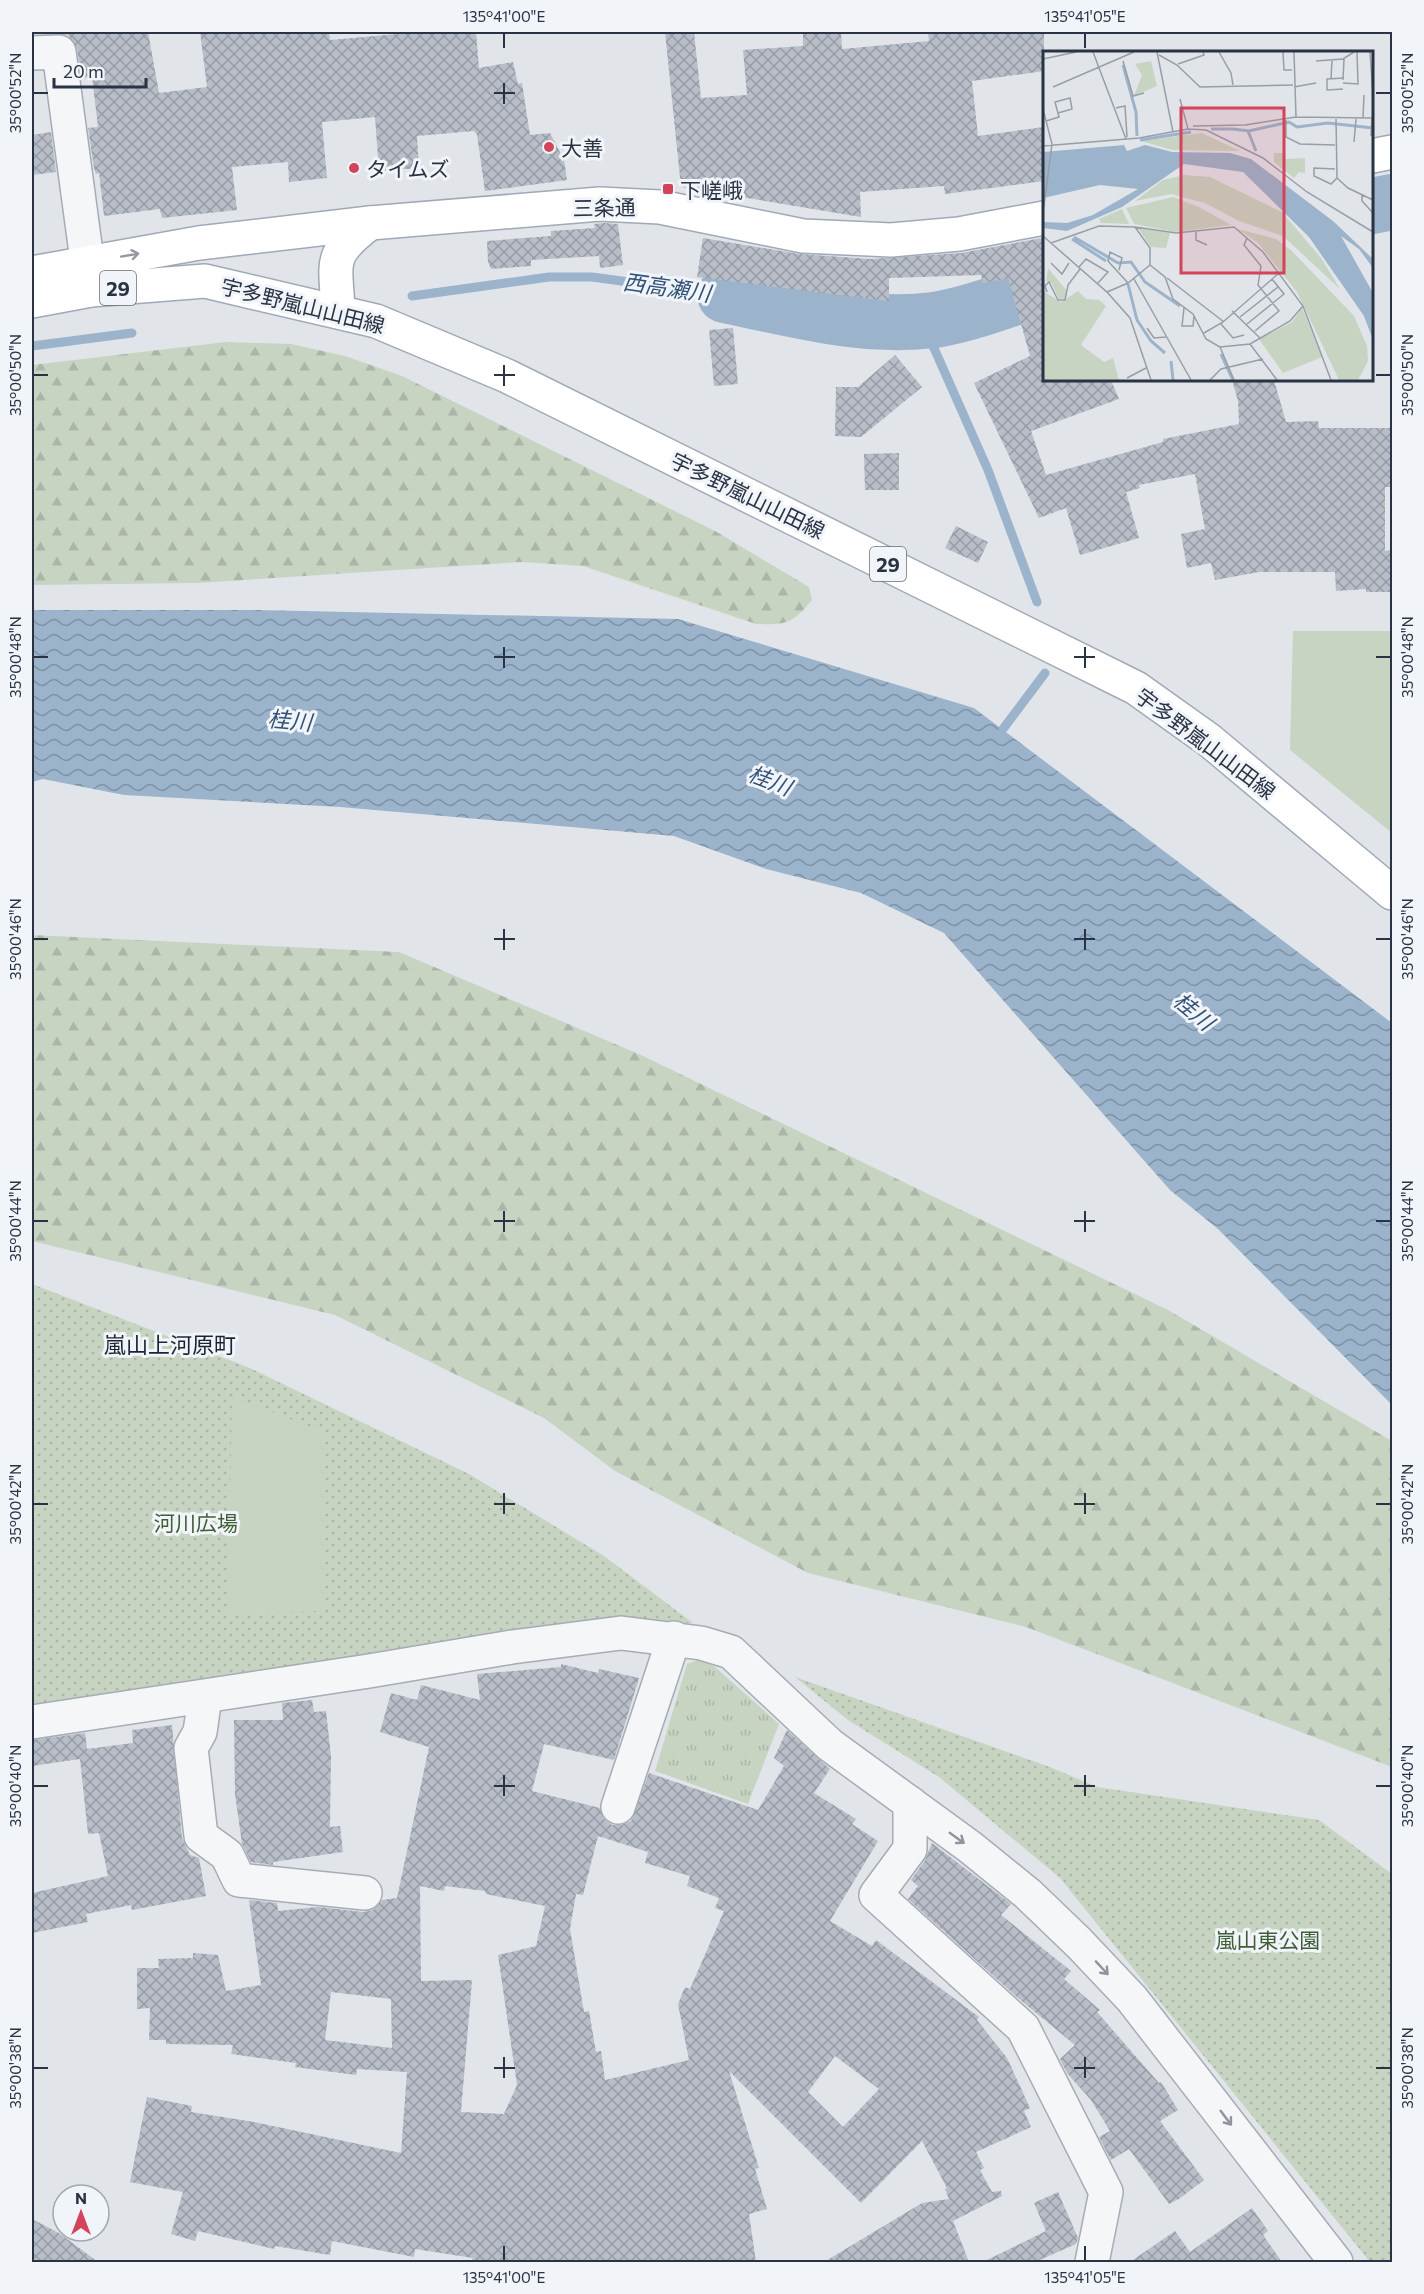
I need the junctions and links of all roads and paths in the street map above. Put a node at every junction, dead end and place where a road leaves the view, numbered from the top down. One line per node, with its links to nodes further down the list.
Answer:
1 (32, 53): 7 (street)
2 (1392, 152): 3 (main road)
3 (1373, 156)
4 (1043, 218): 5 (main road, 三条通)
5 (370, 223): 7 (main road, one-way to 5); 8 (main road); 10 (main road)
6 (32, 273): 7 (main road)
7 (89, 276): 8 (main road, 宇多野嵐山山田線 / 29); 9 (main road, 宇多野嵐山山田線 / 29)
8 (205, 281): 10 (main road, 宇多野嵐山山田線 / 29)
9 (32, 301)
10 (338, 311): 11 (main road, 宇多野嵐山山田線 / 29)
11 (1392, 893)
12 (674, 1638): 13 (street); 15 (street); 16 (street)
13 (206, 1697): 14 (street); 17 (street)
14 (32, 1722)
15 (910, 1803): 18 (street); 19 (street, one-way to 19)
16 (618, 1807)
17 (365, 1893)
18 (1092, 2262)
19 (1336, 2262)

